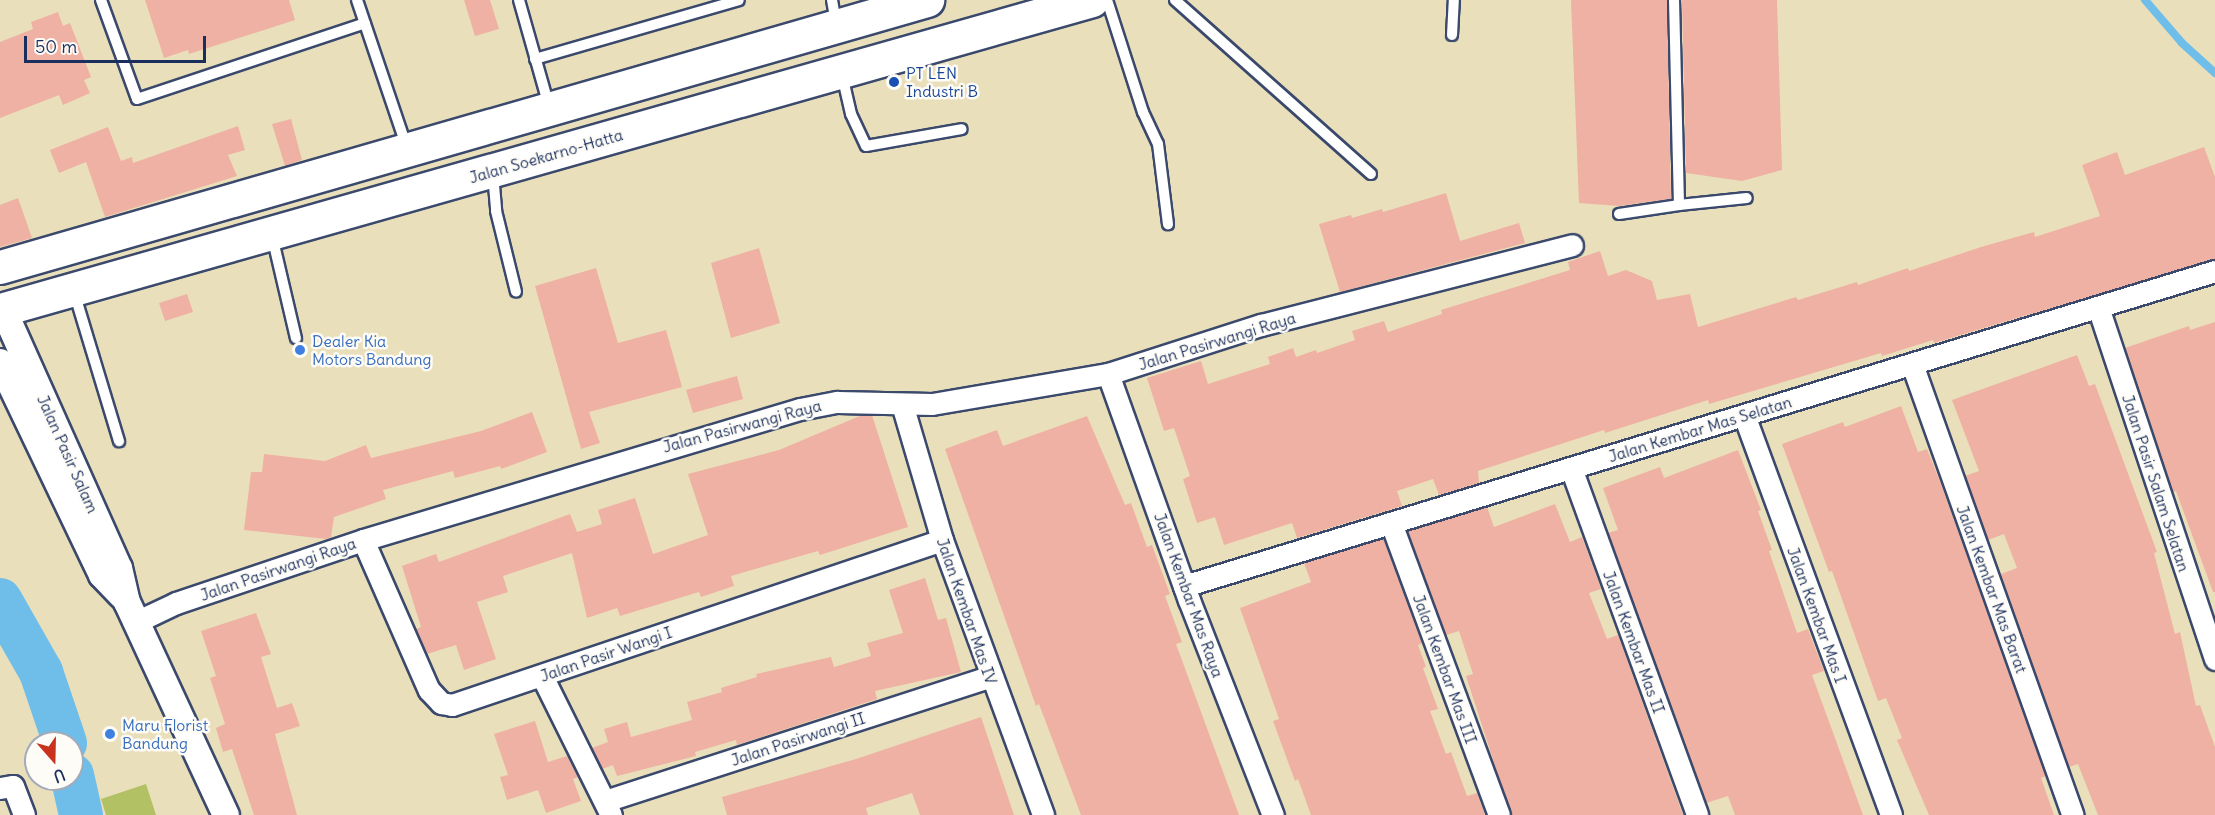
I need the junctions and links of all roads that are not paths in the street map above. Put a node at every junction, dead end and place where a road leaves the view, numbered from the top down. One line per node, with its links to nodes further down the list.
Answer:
1 (101, 0): 13 (lane)
2 (357, 0): 13 (lane)
3 (519, 0): 15 (lane)
4 (739, 0): 15 (lane)
5 (927, 0): 11 (highway)
6 (1092, 0): 17 (highway, Jalan Soekarno-Hatta)
7 (1107, 0): 27 (lane)
8 (1175, 0): 23 (lane)
9 (1454, 0): 14 (lane)
10 (1674, 0): 25 (lane)
11 (878, 7): 12 (highway)
12 (834, 13): 16 (highway)
13 (364, 23): 21 (lane)
14 (1452, 35)
15 (534, 59): 18 (lane)
16 (679, 71): 18 (highway); 19 (highway)
17 (841, 72): 19 (highway, Jalan Soekarno-Hatta); 20 (lane)
18 (550, 108): 21 (highway)
19 (693, 114): 22 (highway, Jalan Soekarno-Hatta)
20 (962, 129)
21 (407, 150): 30 (highway)
22 (492, 171): 28 (highway, Jalan Soekarno-Hatta); 33 (lane)
23 (1371, 174)
24 (1748, 198): 25 (lane)
25 (1678, 205): 26 (lane)
26 (1619, 214)
27 (1168, 224)
28 (272, 233): 32 (highway, Jalan Soekarno-Hatta); 36 (lane)
29 (1572, 245): 39 (street, Jalan Pasirwangi Raya)
30 (0, 267)
31 (2215, 271): 34 (street, Jalan Kembar Mas Selatan)
32 (73, 289): 35 (highway, Jalan Soekarno-Hatta); 42 (lane)
33 (516, 292)
34 (2098, 307): 38 (street, Jalan Kembar Mas Selatan); 49 (street, Jalan Pasir Salam Selatan)
35 (2, 309): 48 (street, Jalan Pasir Salam)
36 (296, 338)
37 (0, 362): 48 (street, Jalan Pasir Salam)
38 (1912, 364): 41 (street, Jalan Kembar Mas Selatan); 61 (street, Jalan Kembar Mas Barat)
39 (1108, 374): 40 (street, Jalan Pasirwangi Raya); 47 (street, Jalan Kembar Mas Raya)
40 (902, 404): 45 (street, Jalan Pasirwangi Raya); 46 (street, Jalan Kembar Mas IV)
41 (1744, 415): 43 (street, Jalan Kembar Mas Selatan); 60 (street, Jalan Kembar Mas I)
42 (119, 441)
43 (1571, 468): 44 (street, Jalan Kembar Mas Selatan); 59 (street, Jalan Kembar Mas II)
44 (1391, 523): 47 (street, Jalan Kembar Mas Selatan); 58 (street, Jalan Kembar Mas III)
45 (363, 540): 48 (street, Jalan Pasirwangi Raya); 50 (street, Jalan Pasir Wangi I)
46 (942, 540): 50 (street, Jalan Pasir Wangi I); 51 (street, Jalan Kembar Mas IV)
47 (1184, 586): 57 (street, Jalan Kembar Mas Raya)
48 (131, 612): 55 (street, Jalan Pasir Salam)
49 (2215, 659)
50 (542, 676): 53 (street)
51 (990, 677): 53 (street, Jalan Pasirwangi II); 56 (street, Jalan Kembar Mas IV)
52 (6, 787): 54 (street)
53 (608, 808)
54 (24, 815)
55 (226, 815)
56 (1043, 815)
57 (1273, 815)
58 (1499, 815)
59 (1697, 815)
60 (1891, 815)
61 (2073, 815)

